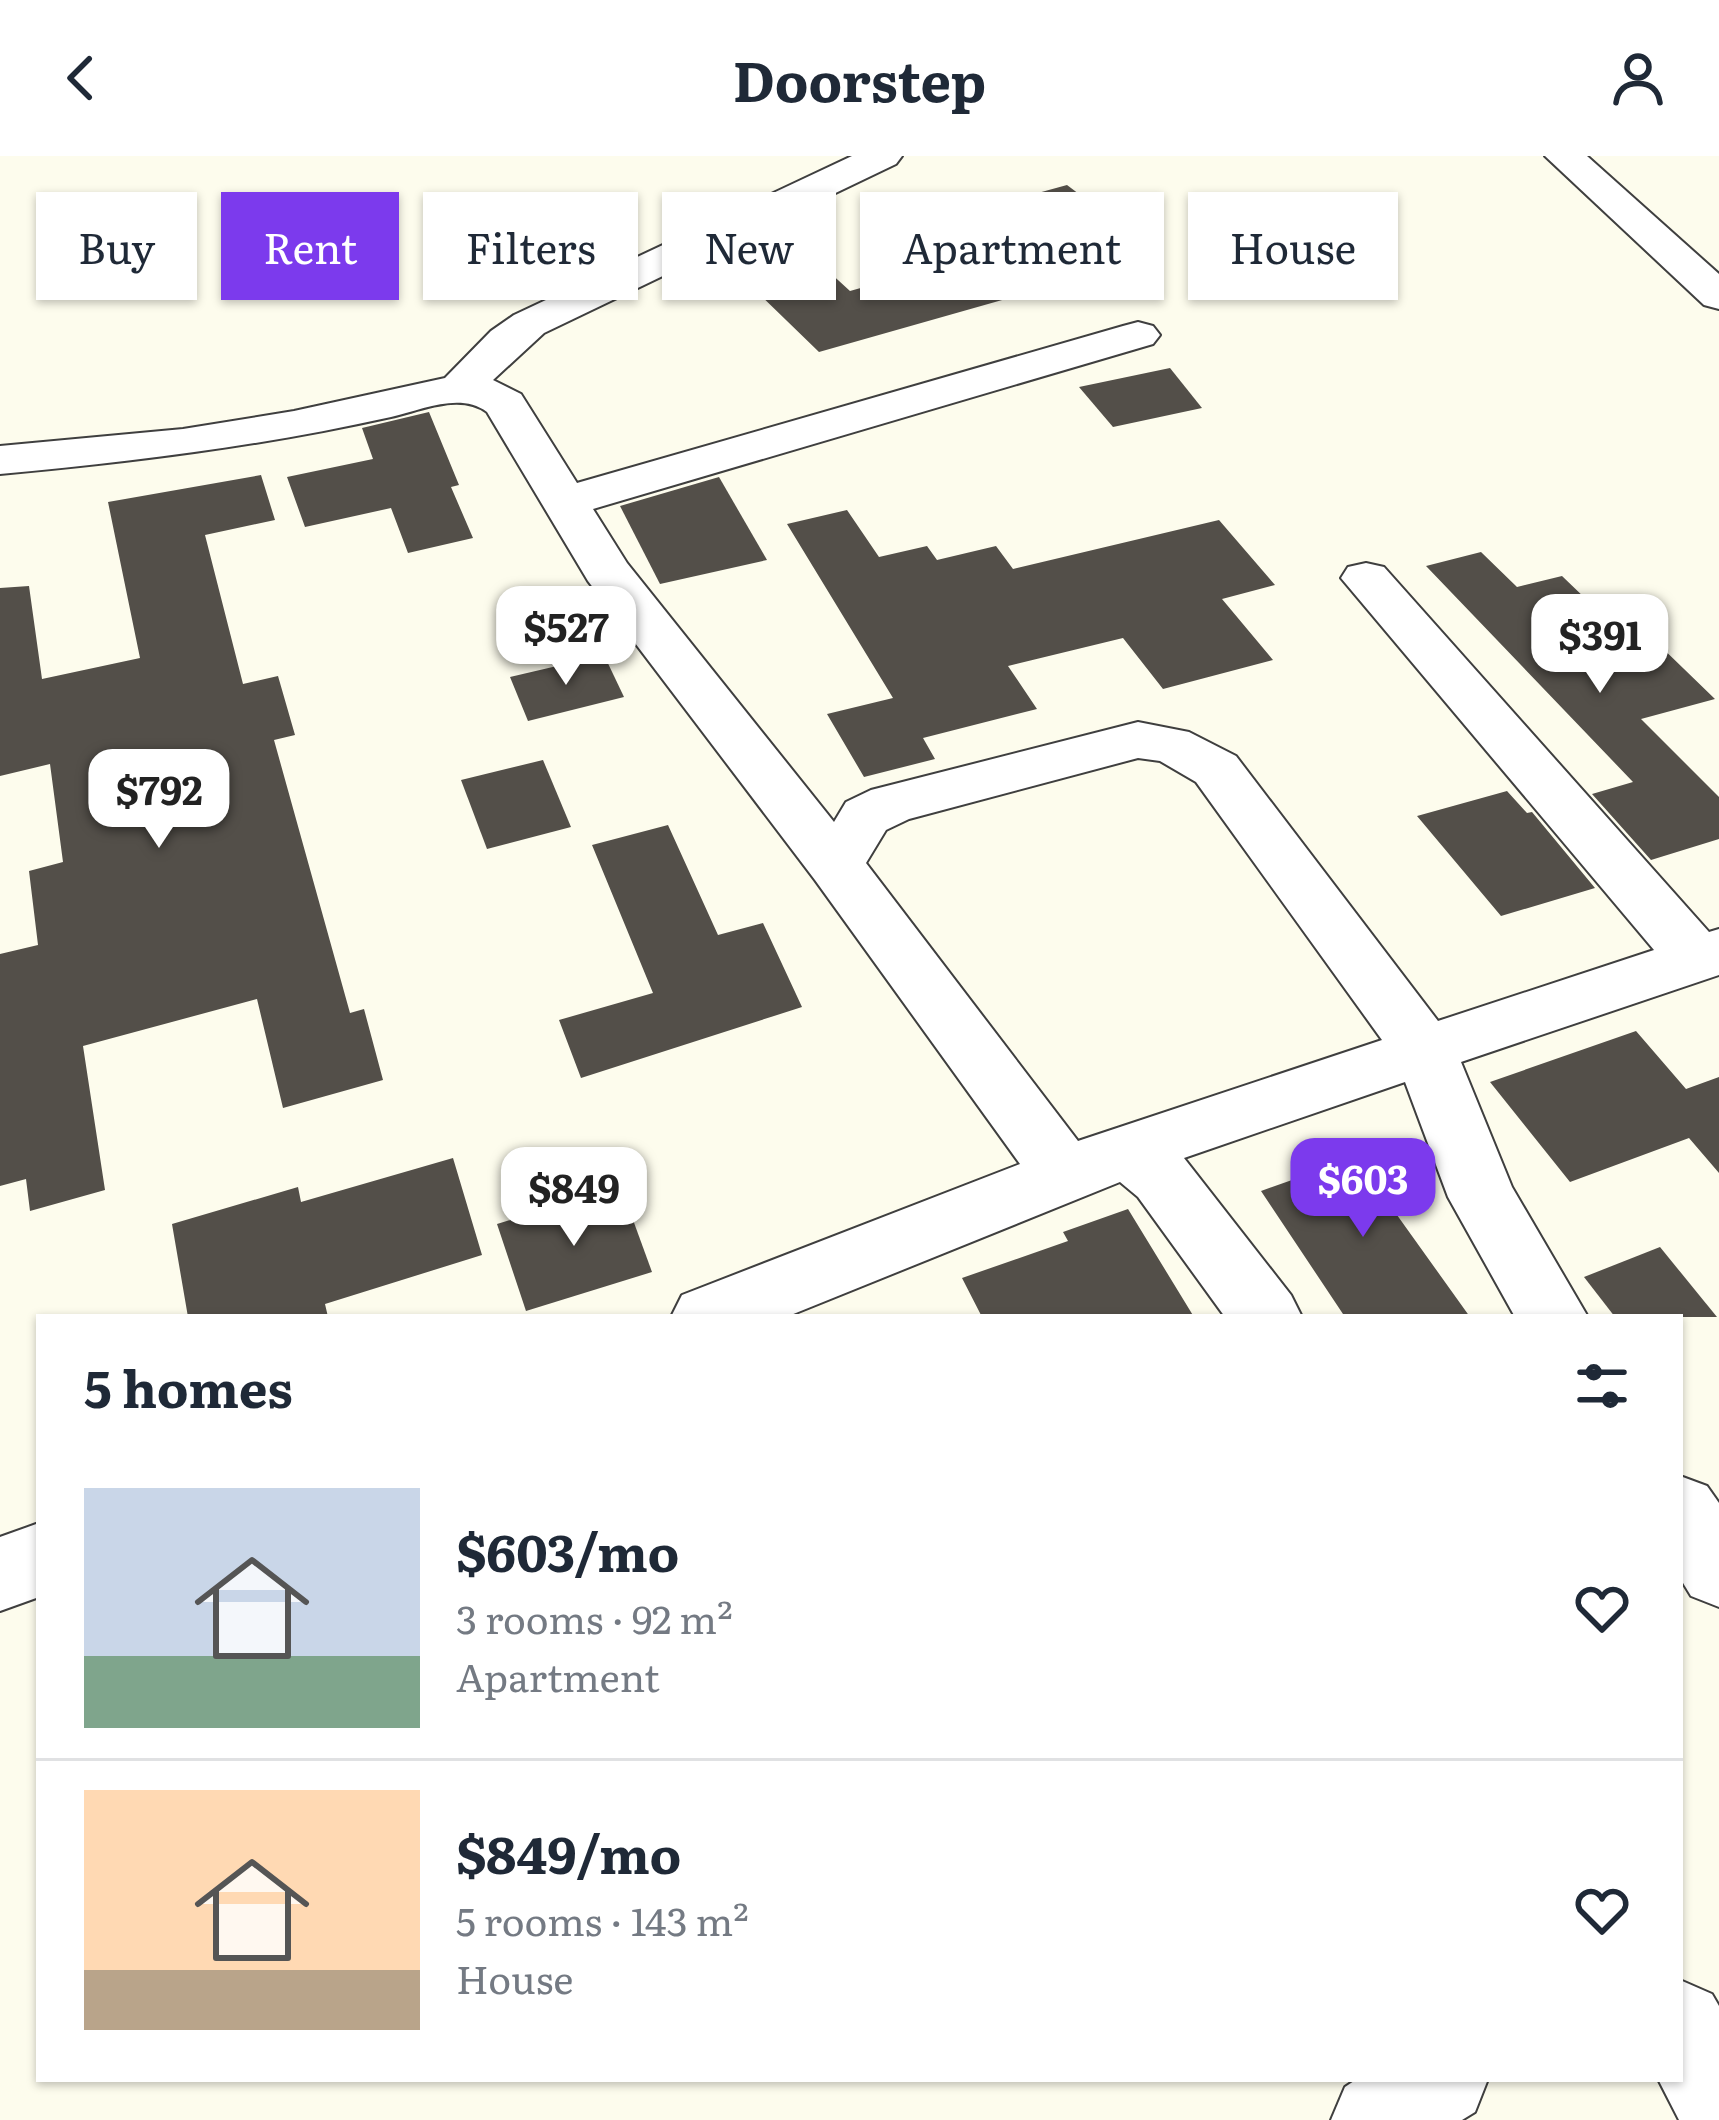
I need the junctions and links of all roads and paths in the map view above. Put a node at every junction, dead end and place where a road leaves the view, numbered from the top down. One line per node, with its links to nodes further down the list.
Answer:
1 (883, 156): 5 (street)
2 (1564, 156): 3 (street)
3 (1719, 296)
4 (1138, 335): 7 (street)
5 (460, 388): 6 (street); 7 (street)
6 (0, 460)
7 (565, 502): 9 (street)
8 (1366, 578): 10 (street)
9 (836, 865): 11 (street); 13 (street)
10 (1708, 955): 11 (street)
11 (1425, 1052): 12 (street); 16 (street)
12 (1128, 1150): 13 (street); 15 (street)
13 (1066, 1174): 14 (street)
14 (715, 1314)
15 (1265, 1314)
16 (1550, 1314)
17 (1683, 1516): 19 (street)
18 (36, 1561): 20 (street)
19 (1719, 1570)
20 (0, 1574)
21 (1683, 2032): 23 (street)
22 (1437, 2082): 24 (street)
23 (1719, 2100)
24 (1378, 2120)

